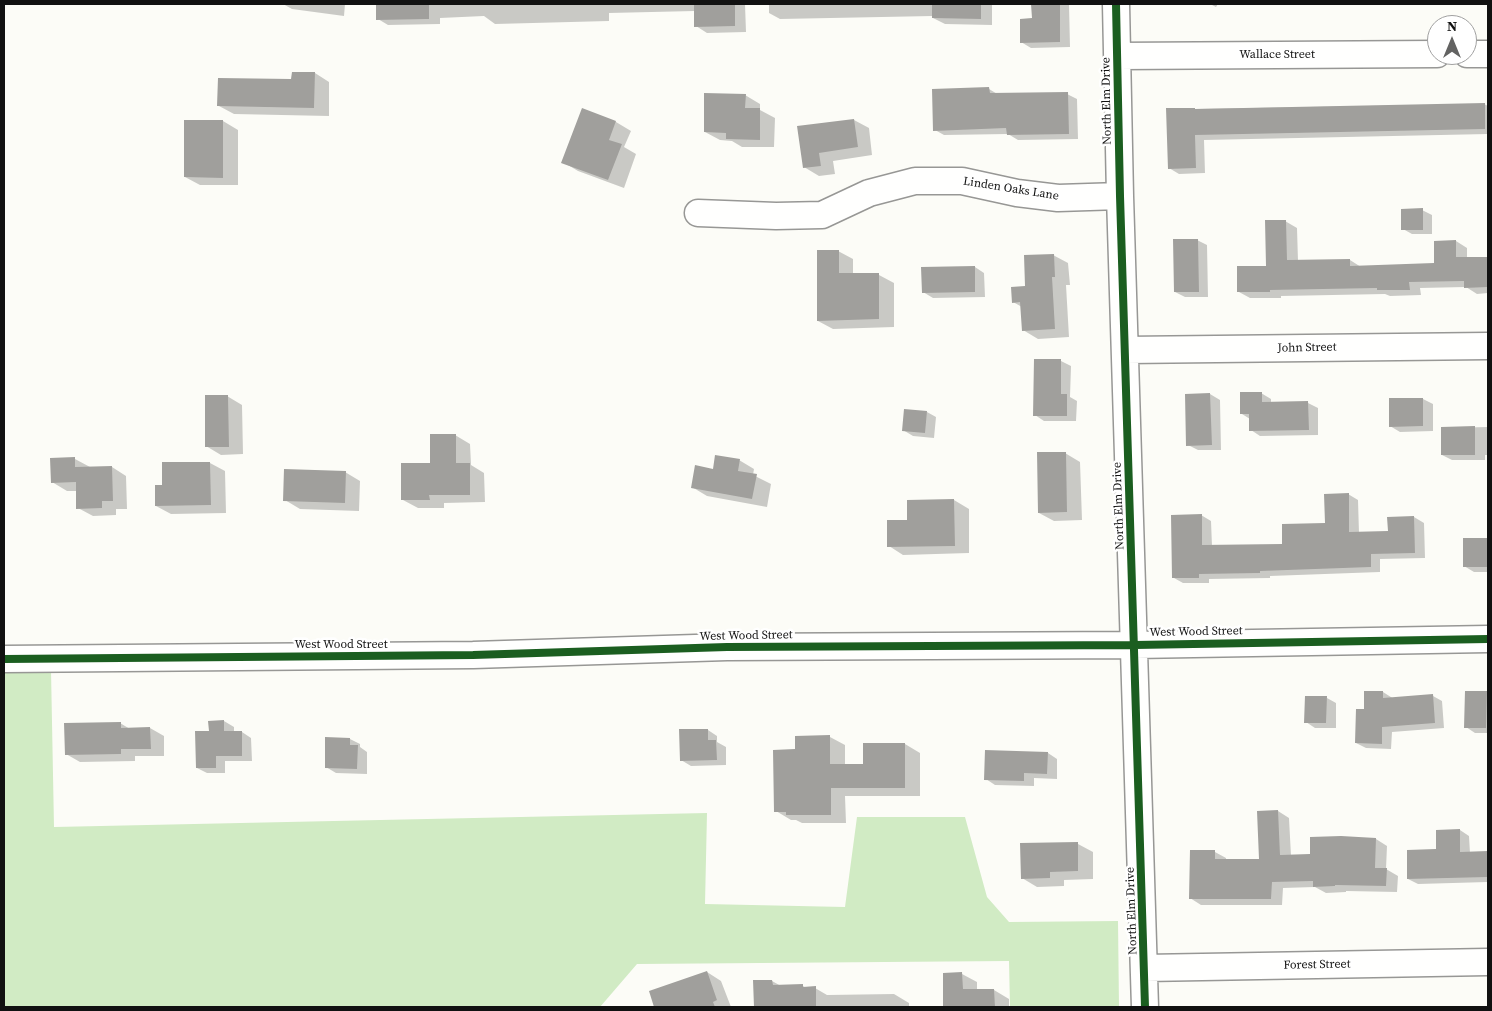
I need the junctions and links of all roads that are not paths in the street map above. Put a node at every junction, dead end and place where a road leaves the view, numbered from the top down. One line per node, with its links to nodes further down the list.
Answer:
1 (1116, 4): 3 (street, North Elm Drive)
2 (1427, 54): 3 (street, Wallace Street)
3 (1118, 56): 4 (street, North Elm Drive)
4 (1120, 196): 5 (street, Linden Oaks Lane); 7 (street, North Elm Drive)
5 (698, 213)
6 (1488, 346): 7 (street, John Street)
7 (1126, 350): 9 (street, North Elm Drive)
8 (1488, 639): 9 (street, West Wood Street)
9 (1135, 645): 10 (street, West Wood Street); 12 (street, North Elm Drive)
10 (4, 659)
11 (1488, 962): 12 (street, Forest Street)
12 (1145, 968): 13 (street, North Elm Drive)
13 (1145, 1007)

